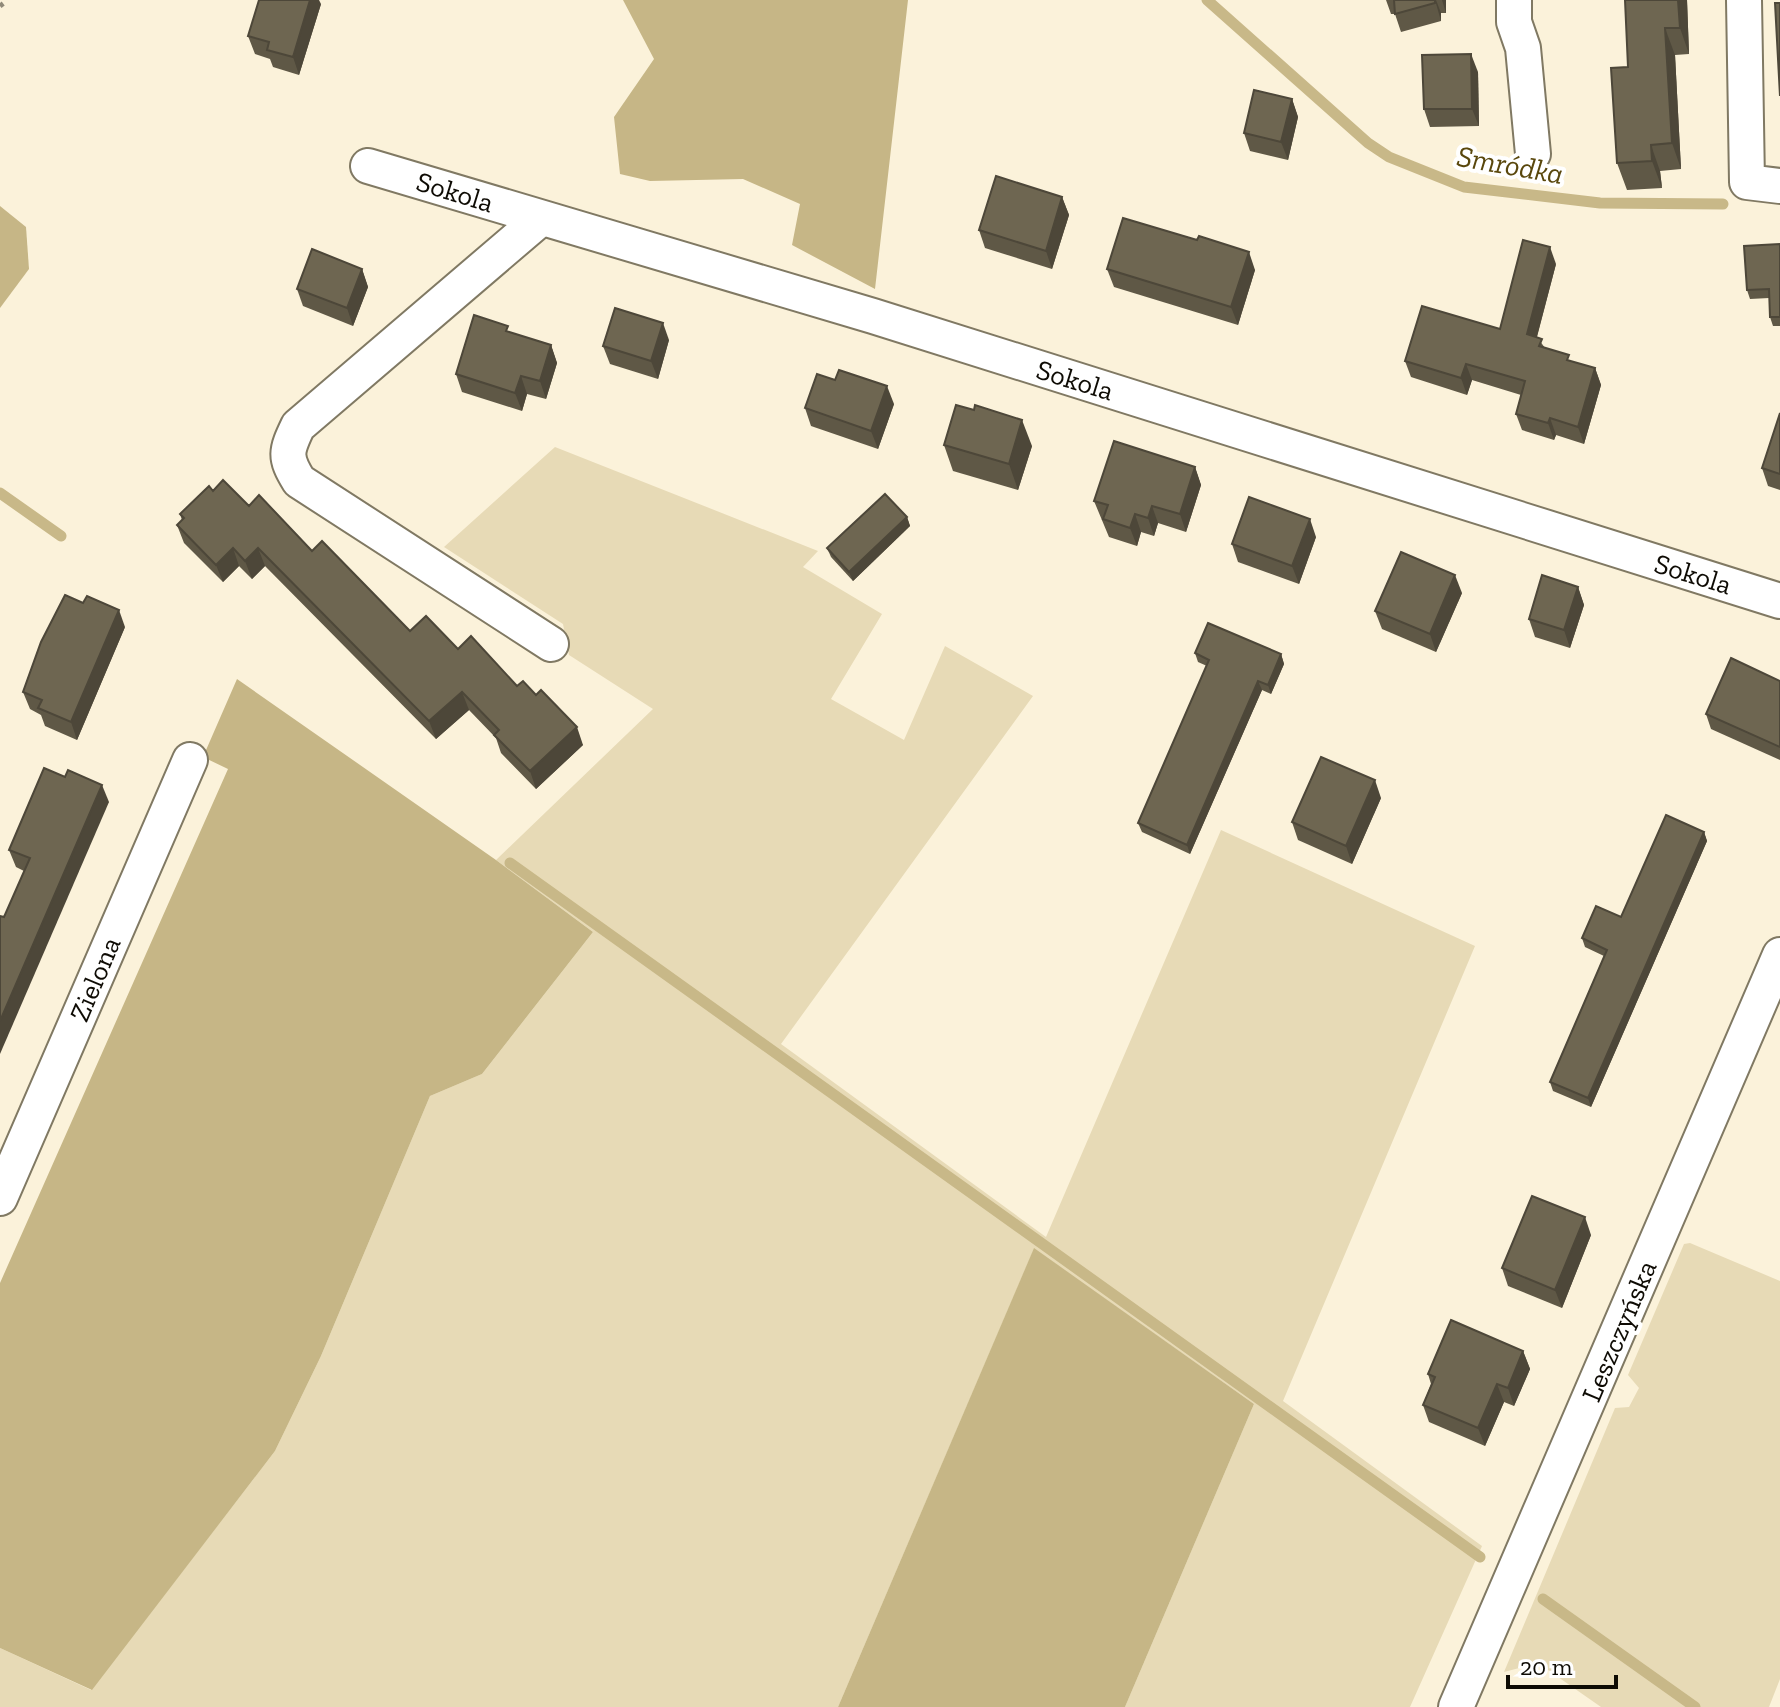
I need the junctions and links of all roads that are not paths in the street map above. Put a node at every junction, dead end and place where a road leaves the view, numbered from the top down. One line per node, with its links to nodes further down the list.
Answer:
1 (1514, 0): 3 (street)
2 (1744, 0): 5 (street)
3 (1533, 154)
4 (368, 166): 6 (street, Sokola)
5 (1780, 186)
6 (540, 219): 7 (street, Sokola); 8 (street)
7 (1780, 601)
8 (551, 644)
9 (190, 760): 11 (street, Zielona)
10 (1780, 955): 12 (street, Leszczyńska)
11 (0, 1198)
12 (1456, 1707)

